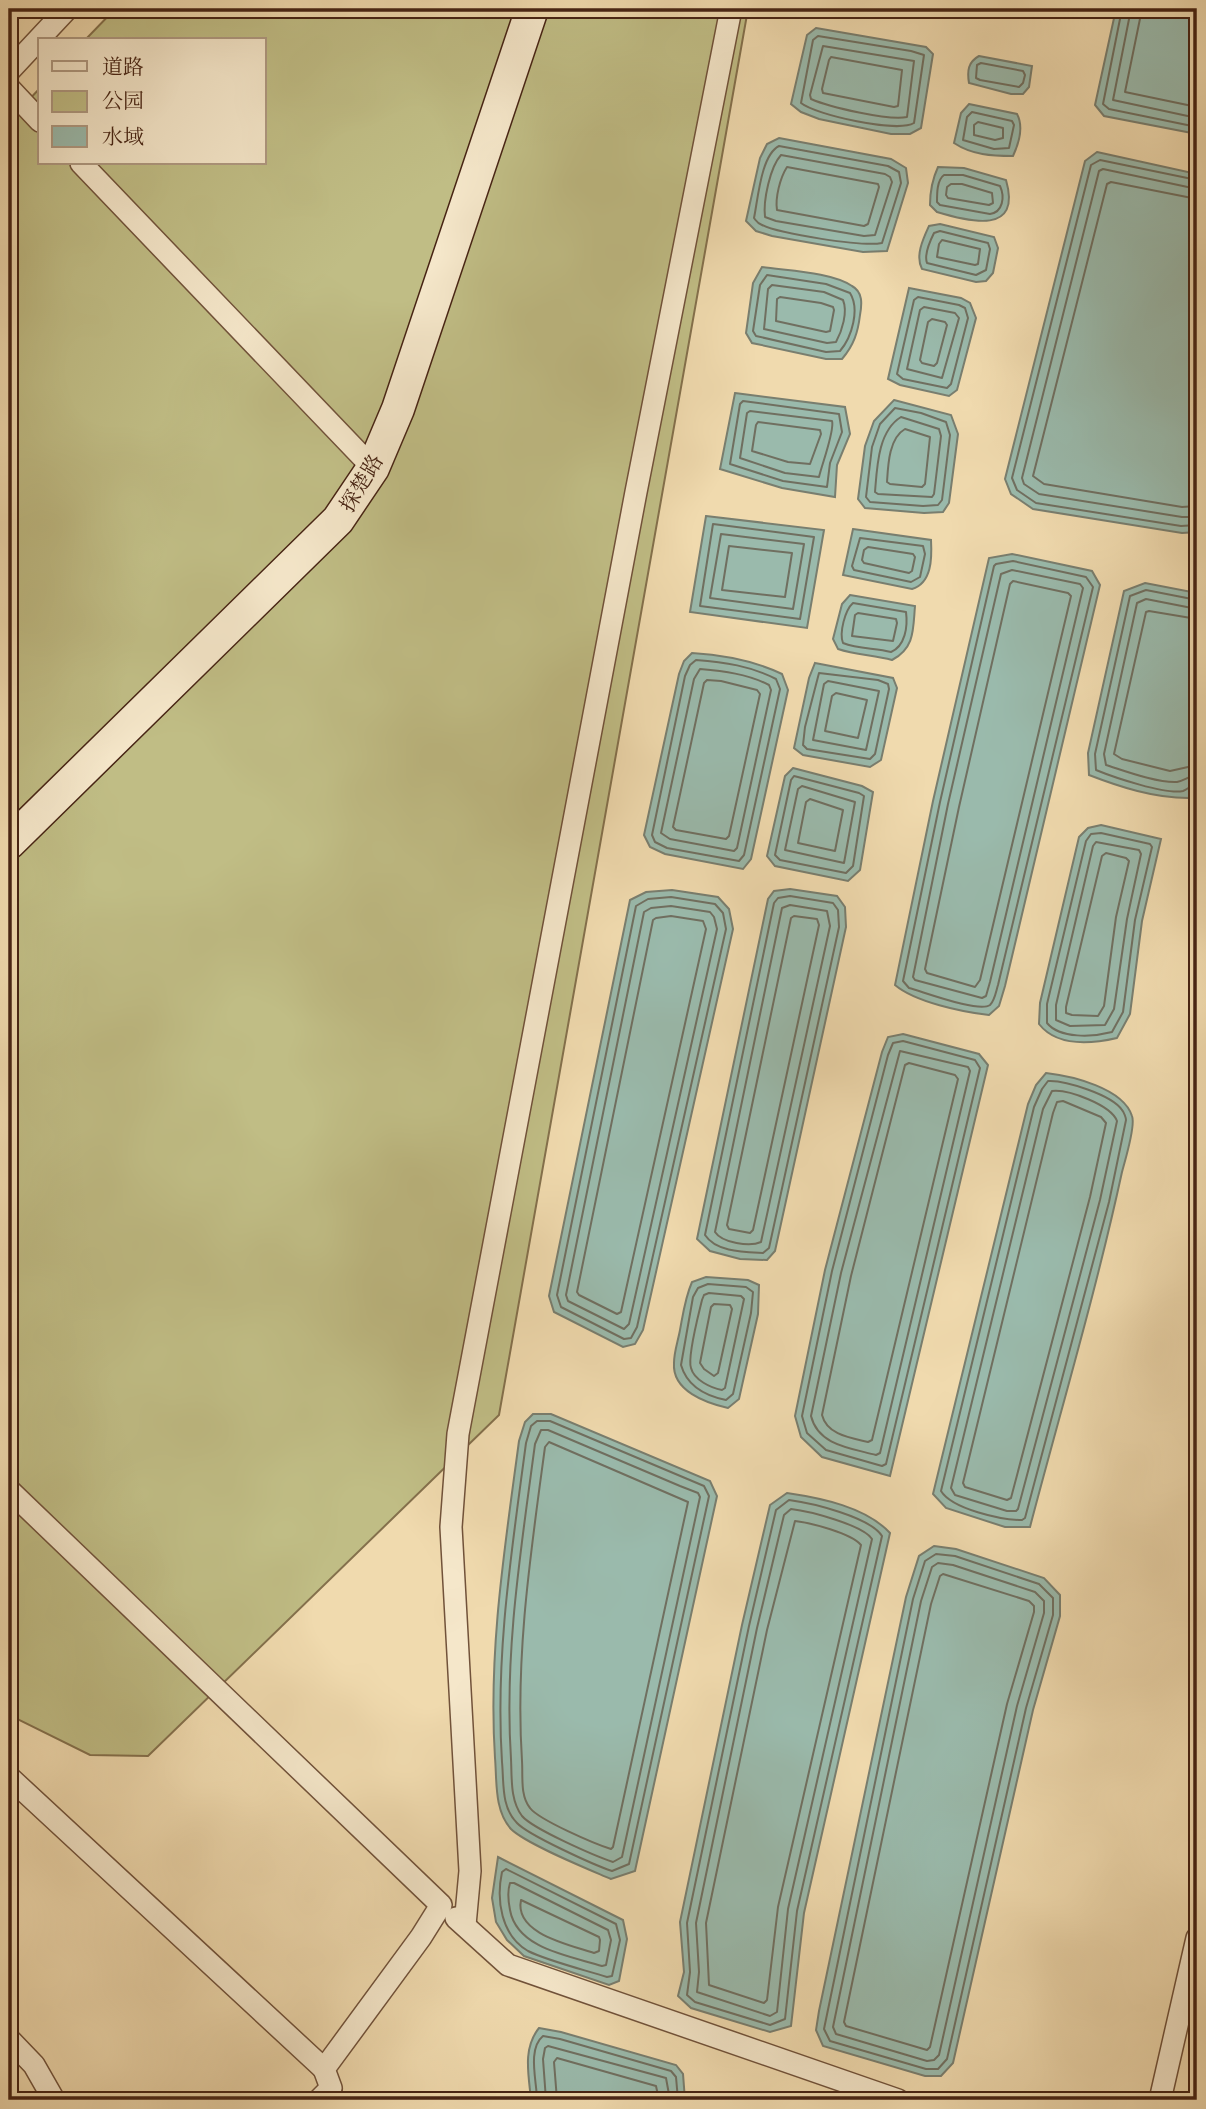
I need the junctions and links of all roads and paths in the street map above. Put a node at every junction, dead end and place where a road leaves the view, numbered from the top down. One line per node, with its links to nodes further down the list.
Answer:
1 (67, 9): 4 (street)
2 (531, 9): 10 (main road, 探楚路)
3 (732, 9): 15 (street)
4 (40, 38)
5 (38, 40): 6 (street)
6 (9, 71)
7 (9, 88): 8 (street)
8 (38, 119)
9 (81, 164): 10 (street)
10 (373, 468): 11 (main road, 探楚路)
11 (9, 843)
12 (9, 1490): 14 (street)
13 (9, 1777): 18 (street)
14 (441, 1905): 15 (street); 18 (street)
15 (465, 1925): 21 (street)
16 (1197, 1938): 22 (street)
17 (9, 2039): 19 (street)
18 (324, 2069): 20 (street)
19 (54, 2100)
20 (319, 2100)
21 (898, 2100)
22 (1160, 2100)

